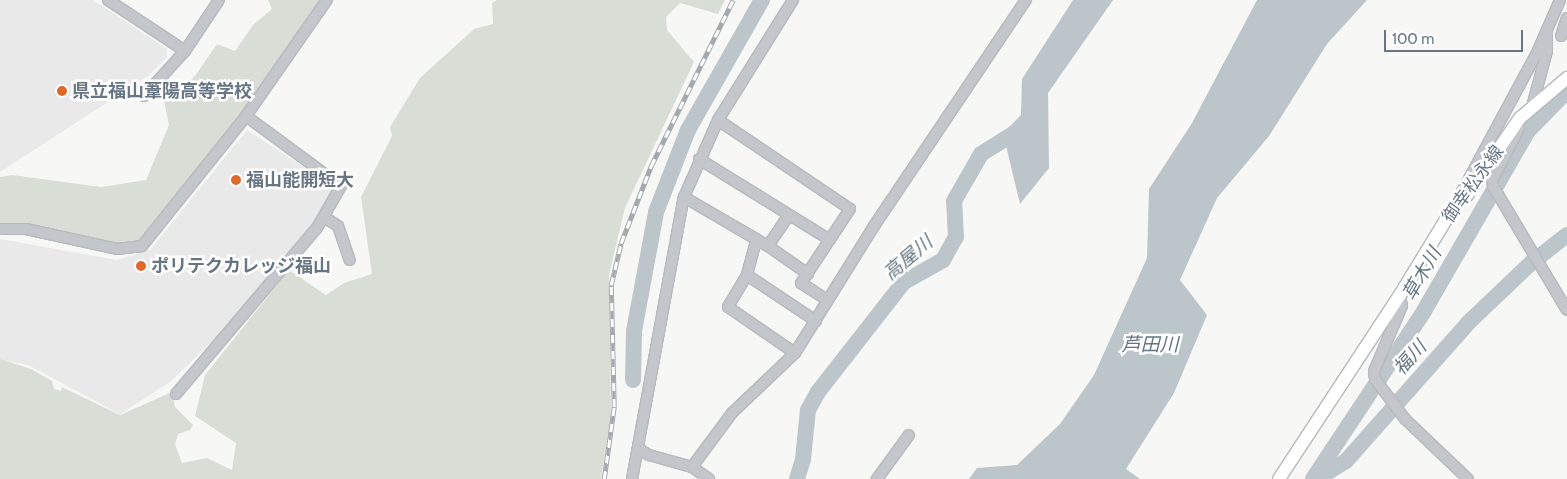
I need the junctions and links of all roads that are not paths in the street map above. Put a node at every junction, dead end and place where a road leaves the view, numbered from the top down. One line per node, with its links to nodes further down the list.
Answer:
1 (108, 0): 10 (street)
2 (218, 0): 10 (street)
3 (327, 0): 14 (street)
4 (793, 0): 16 (street)
5 (1026, 0): 30 (street)
6 (1560, 0): 8 (street)
7 (1567, 18): 9 (street)
8 (1546, 31): 13 (street); 19 (street)
9 (1561, 36)
10 (185, 51): 12 (street)
11 (1567, 78): 13 (main road, 御幸松永線)
12 (144, 96)
13 (1533, 104): 15 (main road, 御幸松永線)
14 (246, 116): 21 (street); 22 (street)
15 (1520, 118): 19 (main road, 御幸松永線); 31 (street)
16 (718, 120): 17 (street); 23 (street)
17 (699, 159): 18 (street); 20 (street)
18 (684, 197): 24 (street); 36 (street)
19 (1455, 205): 29 (main road, 御幸松永線)
20 (788, 216): 23 (street); 25 (street)
21 (324, 217): 26 (street); 34 (street)
22 (0, 229)
23 (830, 240): 27 (street)
24 (756, 241): 25 (street); 28 (street)
25 (768, 246): 27 (street)
26 (350, 260)
27 (808, 274): 30 (street)
28 (747, 275): 32 (street); 33 (street)
29 (1400, 295): 41 (main road, 御幸松永線); 42 (street)
30 (827, 300): 32 (street)
31 (1567, 310)
32 (816, 321): 33 (street)
33 (795, 353): 37 (street)
34 (176, 394)
35 (909, 435): 40 (street)
36 (639, 449): 37 (street); 38 (street)
37 (696, 470): 39 (street)
38 (632, 479)
39 (709, 479)
40 (877, 479)
41 (1279, 479)
42 (1468, 479)

